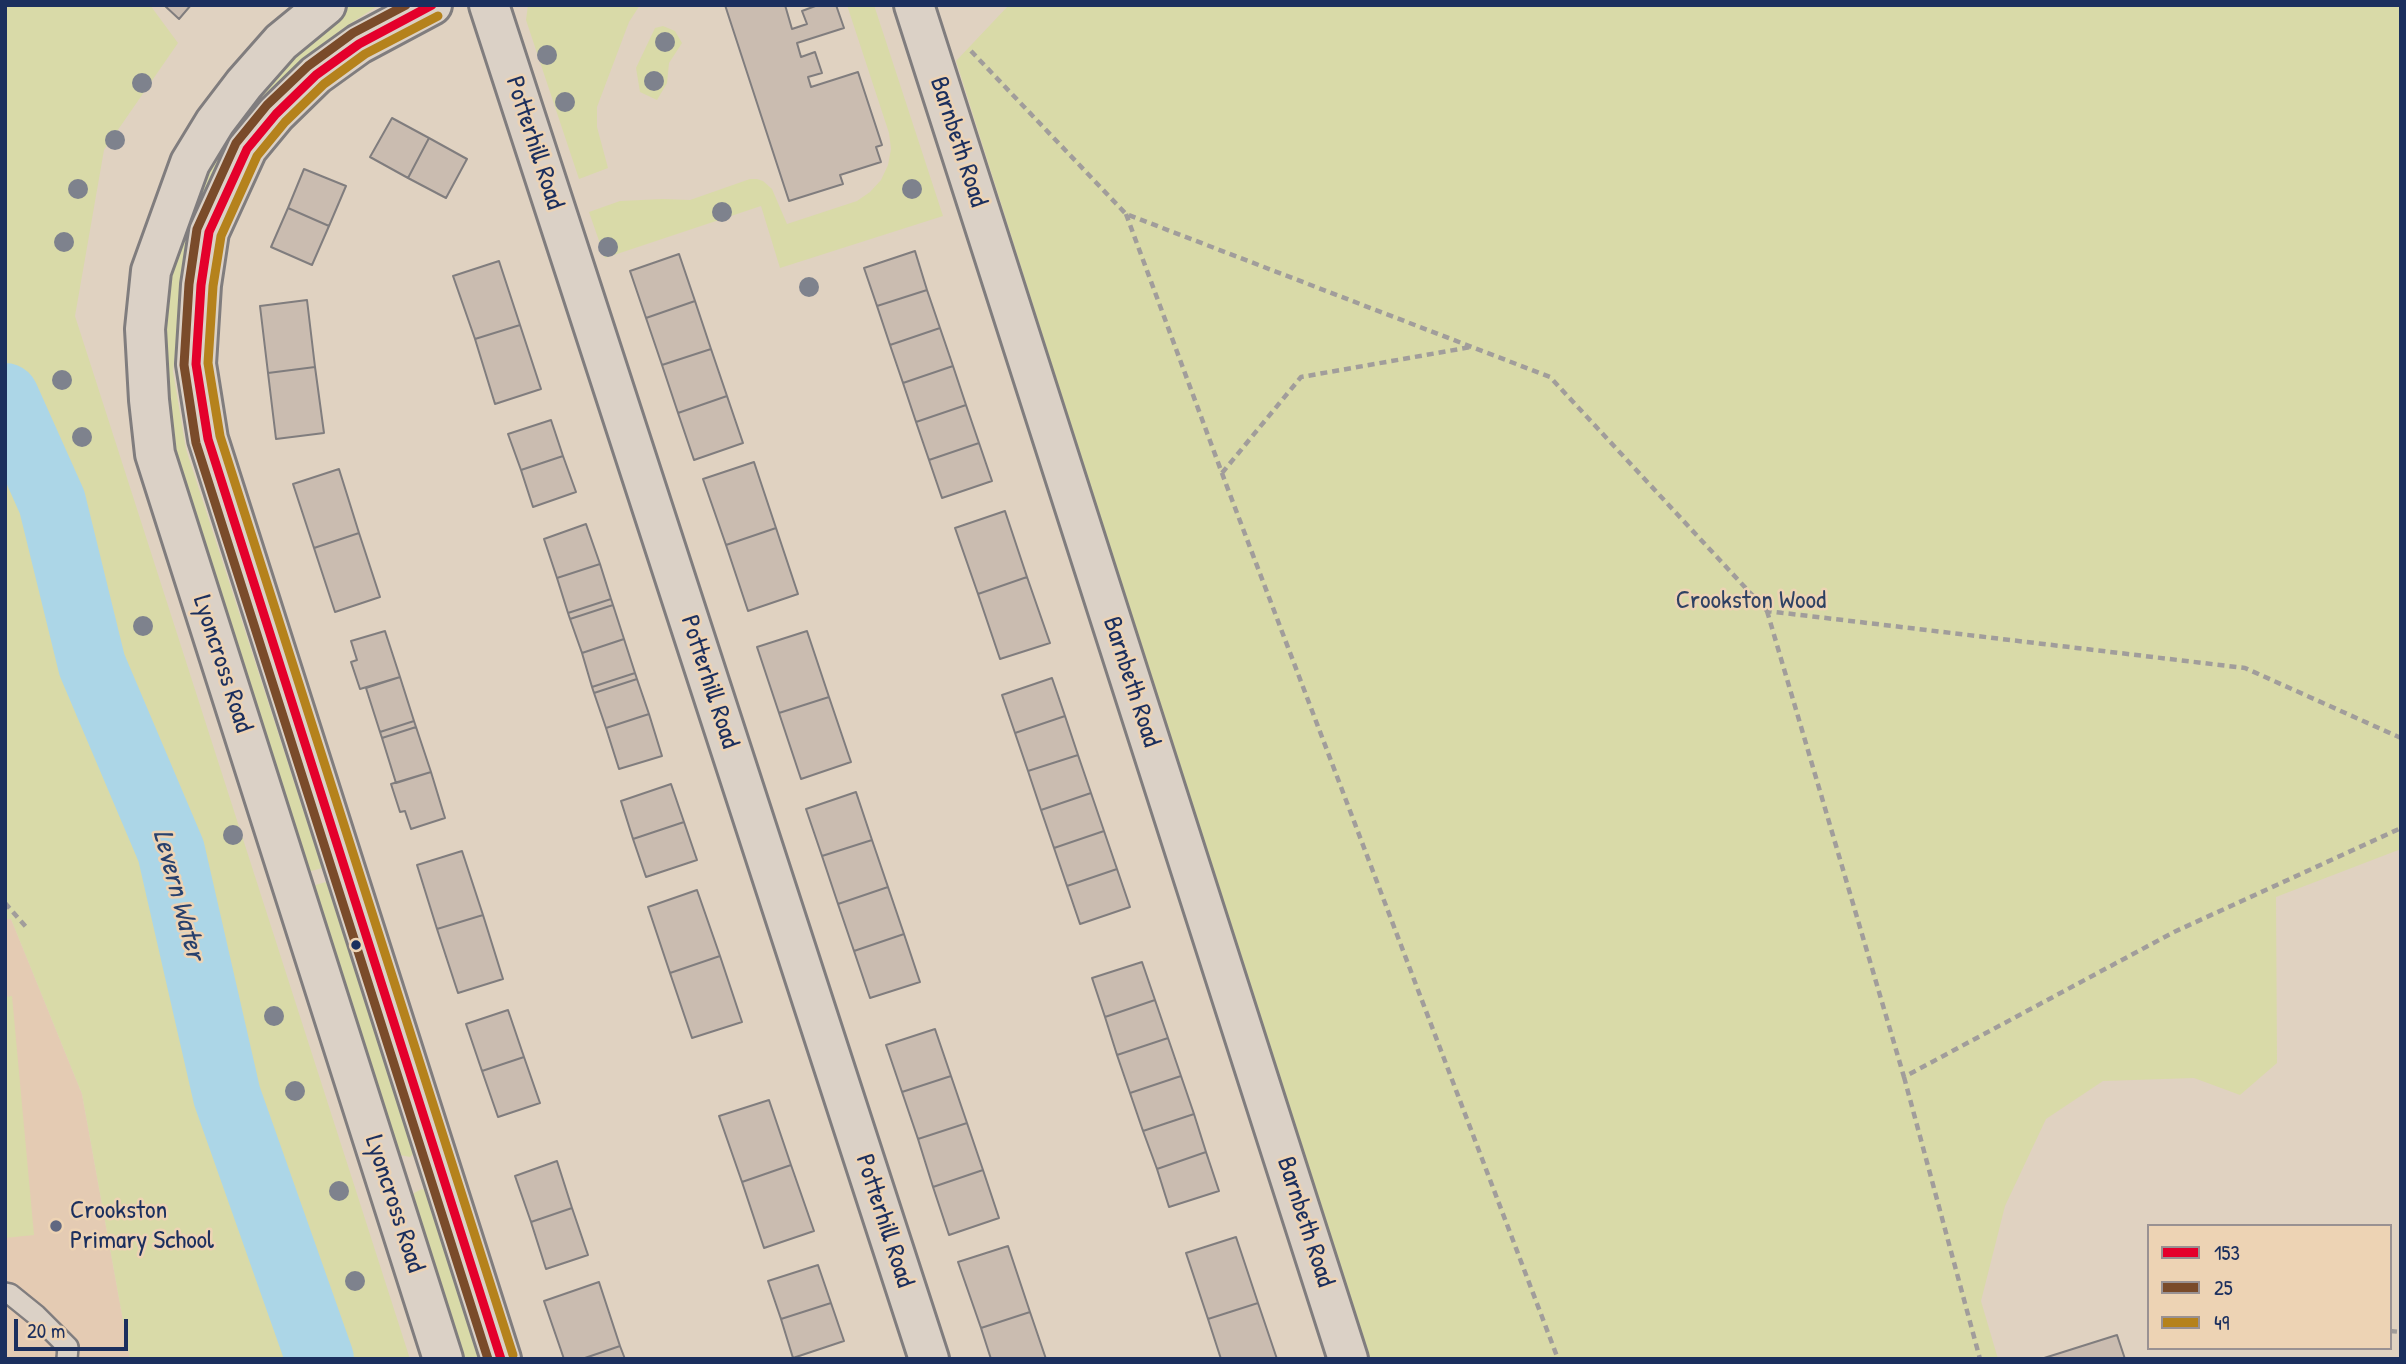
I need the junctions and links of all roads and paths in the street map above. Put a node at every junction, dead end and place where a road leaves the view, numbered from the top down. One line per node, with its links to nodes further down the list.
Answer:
1 (326, 5): 16 (street, Lyoncross Road)
2 (432, 5): 15 (street, Lyoncross Road)
3 (489, 5): 21 (street, Potterhill Road)
4 (914, 5): 22 (street, Barnbeth Road)
5 (965, 45): 6 (path)
6 (1126, 214): 7 (path); 8 (path)
7 (1472, 347): 8 (path); 9 (path)
8 (1222, 473): 23 (path)
9 (1768, 611): 10 (path); 14 (path)
10 (2401, 737)
11 (2401, 828): 14 (path)
12 (5, 903): 13 (path)
13 (26, 927)
14 (1904, 1077): 24 (path)
15 (440, 1173): 16 (street); 20 (street, Lyoncross Road)
16 (389, 1190): 19 (street, Lyoncross Road)
17 (5, 1293): 18 (lane)
18 (67, 1359)
19 (443, 1359)
20 (500, 1359)
21 (929, 1359)
22 (1348, 1359)
23 (1558, 1359)
24 (1980, 1359)

